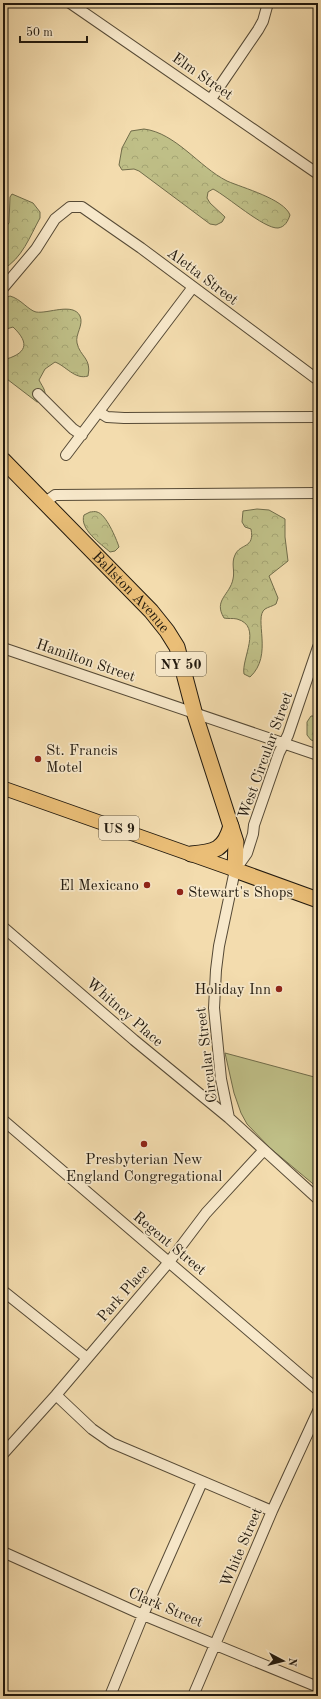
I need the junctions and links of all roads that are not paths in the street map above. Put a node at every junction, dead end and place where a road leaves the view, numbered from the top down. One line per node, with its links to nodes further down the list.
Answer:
1 (70, 3): 3 (street, Elm Street)
2 (268, 3): 3 (street)
3 (210, 99): 4 (street, Elm Street)
4 (318, 174)
5 (193, 287): 6 (street, Aletta Street); 7 (street, Aletta Street); 9 (street)
6 (3, 288)
7 (318, 380)
8 (38, 394): 11 (street)
9 (99, 412): 10 (street); 11 (street)
10 (318, 417)
11 (82, 435): 12 (street)
12 (66, 455)
13 (3, 460): 15 (highway, Ballston Avenue / NY 50)
14 (318, 493): 15 (street)
15 (44, 503): 18 (highway, Ballston Avenue / NY 50)
16 (318, 647): 19 (street, West Circular Street)
17 (3, 648): 18 (street, Hamilton Street)
18 (195, 714): 19 (street, Hamilton Street); 22 (highway, Ballston Avenue / NY 50)
19 (284, 745): 20 (street, Hamilton Street); 24 (street, West Circular Street)
20 (318, 755)
21 (3, 788): 23 (main road, US 9)
22 (231, 826): 23 (highway); 24 (highway, Ballston Avenue / NY 50)
23 (191, 854): 24 (main road, US 9)
24 (235, 870): 25 (highway, US 9); 27 (street, Circular Street)
25 (318, 900)
26 (3, 927): 27 (street, Whitney Place)
27 (229, 1118): 29 (street, Circular Street)
28 (3, 1120): 31 (street, Regent Street)
29 (264, 1150): 30 (street, Circular Street); 31 (street, Park Place)
30 (318, 1199)
31 (169, 1262): 33 (street, Park Place); 34 (street, Regent Street)
32 (3, 1290): 33 (street)
33 (87, 1358): 35 (street, Park Place)
34 (318, 1390)
35 (56, 1395): 37 (street, Park Place); 38 (street)
36 (318, 1411): 39 (street, White Street)
37 (3, 1454)
38 (202, 1482): 39 (street); 41 (street)
39 (272, 1511): 42 (street, White Street)
40 (3, 1552): 41 (street, Clark Street)
41 (143, 1615): 42 (street, Clark Street); 44 (street)
42 (216, 1644): 43 (street, Clark Street); 45 (street, White Street)
43 (318, 1687)
44 (110, 1696)
45 (193, 1696)

